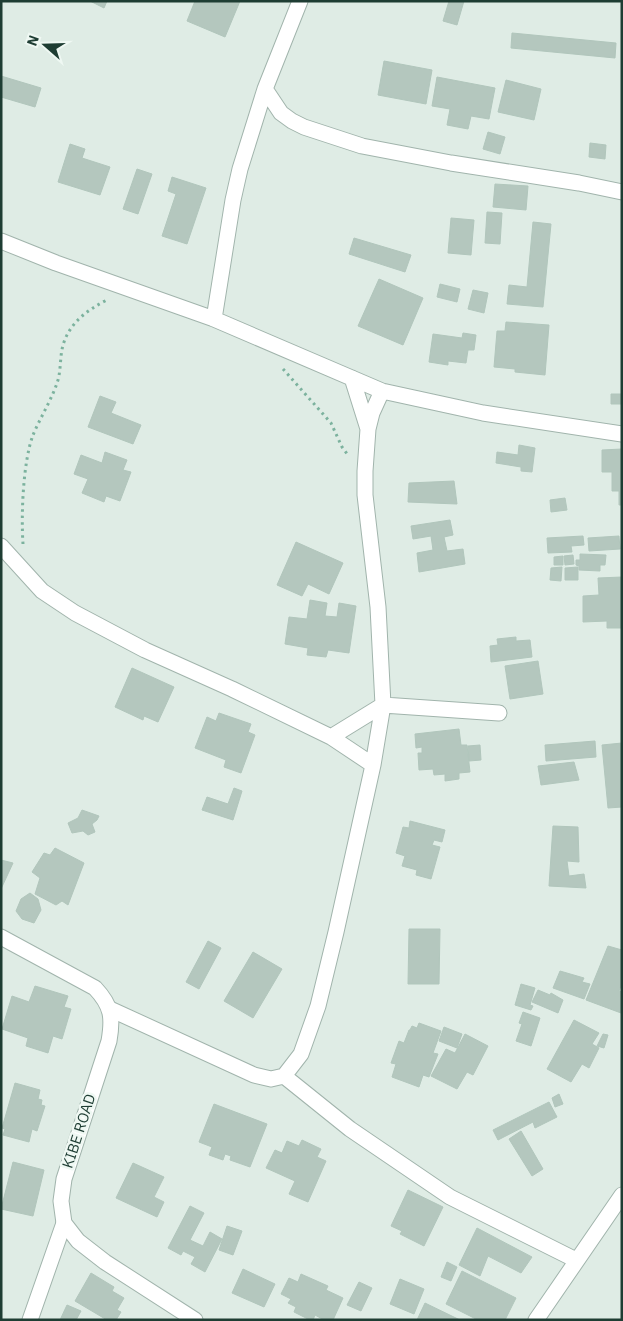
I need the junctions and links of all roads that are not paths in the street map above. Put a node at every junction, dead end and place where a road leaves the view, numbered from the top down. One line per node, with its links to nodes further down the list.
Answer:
1 (300, 1): 2 (street)
2 (265, 89): 3 (street); 5 (street)
3 (622, 192)
4 (1, 241): 5 (street)
5 (214, 318): 6 (street)
6 (352, 378): 7 (street); 8 (street)
7 (382, 390): 8 (street); 9 (street)
8 (368, 429): 11 (street)
9 (622, 434)
10 (1, 546): 13 (street)
11 (383, 705): 12 (street); 13 (street); 14 (street)
12 (499, 713)
13 (331, 737): 14 (street)
14 (373, 765): 17 (street)
15 (1, 937): 16 (street)
16 (110, 1009): 17 (street); 19 (street, KIBE ROAD)
17 (284, 1076): 20 (street)
18 (622, 1195): 20 (street)
19 (64, 1223): 21 (street); 22 (street)
20 (576, 1260): 23 (street)
21 (30, 1320)
22 (195, 1320)
23 (536, 1320)

